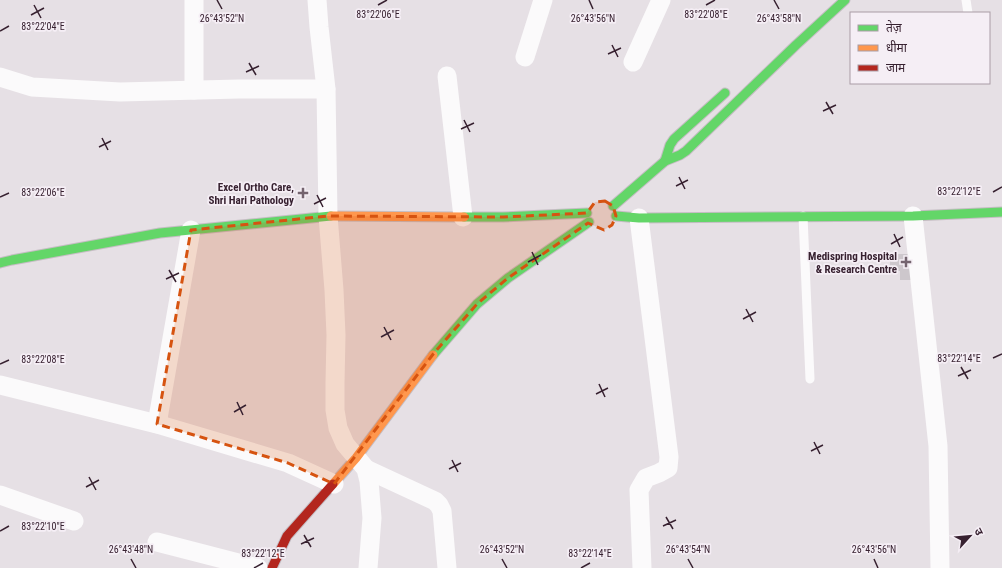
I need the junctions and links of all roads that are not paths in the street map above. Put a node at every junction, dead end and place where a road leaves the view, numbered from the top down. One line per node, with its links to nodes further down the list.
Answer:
1 (194, 0): 14 (street)
2 (317, 0): 12 (street)
3 (543, 0): 8 (street)
4 (661, 0): 9 (street)
5 (845, 0): 15 (street)
6 (966, 0): 7 (lane)
7 (968, 12)
8 (525, 57)
9 (633, 62)
10 (447, 76): 18 (street)
11 (0, 77): 14 (street)
12 (326, 89): 14 (street); 17 (street)
13 (730, 89): 15 (street)
14 (194, 90)
15 (665, 161): 21 (street)
16 (1002, 212): 20 (street)
17 (328, 216): 18 (street); 22 (street); 27 (street)
18 (463, 216): 27 (street)
19 (803, 216): 20 (street); 21 (street); 24 (lane)
20 (913, 216): 37 (street)
21 (639, 218): 36 (street)
22 (191, 230): 23 (street); 26 (street)
23 (0, 263)
24 (810, 379)
25 (0, 385): 26 (street)
26 (157, 424): 28 (street)
27 (361, 463): 28 (street); 34 (street); 35 (street)
28 (334, 484): 33 (street)
29 (0, 495): 30 (street)
30 (74, 521)
31 (157, 542): 32 (street)
32 (258, 568)
33 (272, 568)
34 (368, 568)
35 (447, 568)
36 (642, 568)
37 (940, 568)

